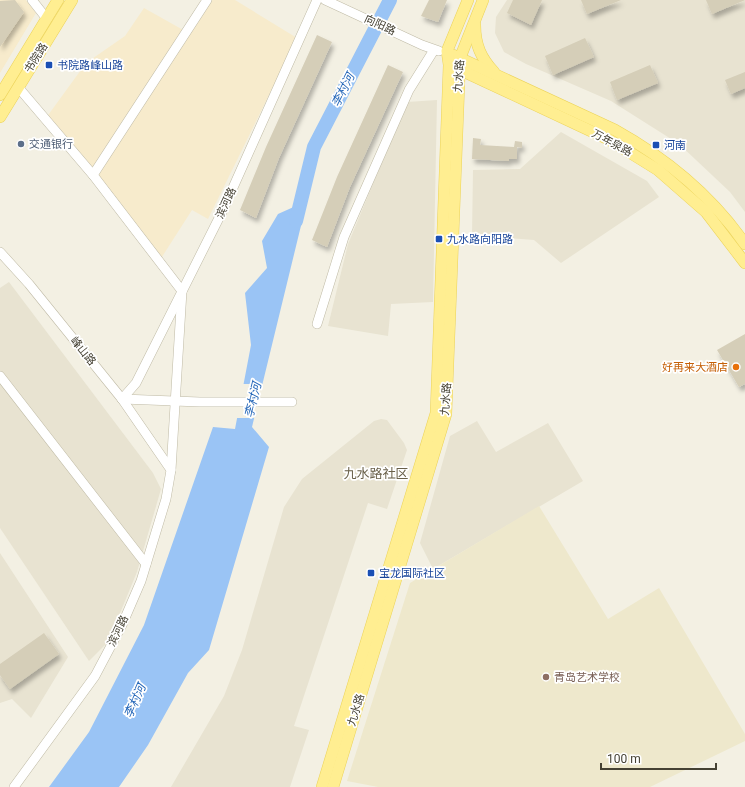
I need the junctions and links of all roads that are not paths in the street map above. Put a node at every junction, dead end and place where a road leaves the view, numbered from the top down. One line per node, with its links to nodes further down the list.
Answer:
1 (32, 0): 9 (street)
2 (58, 0): 9 (main road, 书院路)
3 (72, 0): 16 (main road, 书院路)
4 (208, 0): 19 (street)
5 (317, 0): 23 (street, 滨河路)
6 (327, 0): 11 (street, 向阳路)
7 (468, 0): 12 (main road, 九水路)
8 (483, 0): 10 (main road, 九水路)
9 (47, 19): 17 (main road, 书院路)
10 (475, 20): 13 (main road, 九水路); 15 (main road)
11 (434, 50): 12 (street, 向阳路); 14 (street, 向阳路); 24 (street)
12 (447, 51): 13 (main road, 万年泉路); 14 (main road, 九水路)
13 (460, 58): 14 (main road, 九水路); 15 (main road, 万年泉路)
14 (454, 68): 22 (main road, 万年泉路); 32 (main road, 九水路); 33 (main road, 九水路)
15 (498, 76): 20 (main road, 万年泉路)
16 (18, 87): 18 (main road, 书院路); 19 (street)
17 (0, 95)
18 (0, 117)
19 (94, 175): 23 (street)
20 (745, 244)
21 (0, 252): 26 (street, 峰山路)
22 (745, 263)
23 (182, 291): 26 (street, 滨河路); 27 (street, 滨河路)
24 (317, 324)
25 (0, 376): 30 (street)
26 (122, 400): 27 (street); 29 (street, 峰山路)
27 (175, 401): 28 (street); 29 (street, 滨河路)
28 (292, 402)
29 (170, 470): 30 (street, 滨河路)
30 (146, 564): 31 (street, 滨河路)
31 (14, 787)
32 (322, 787)
33 (333, 787)

